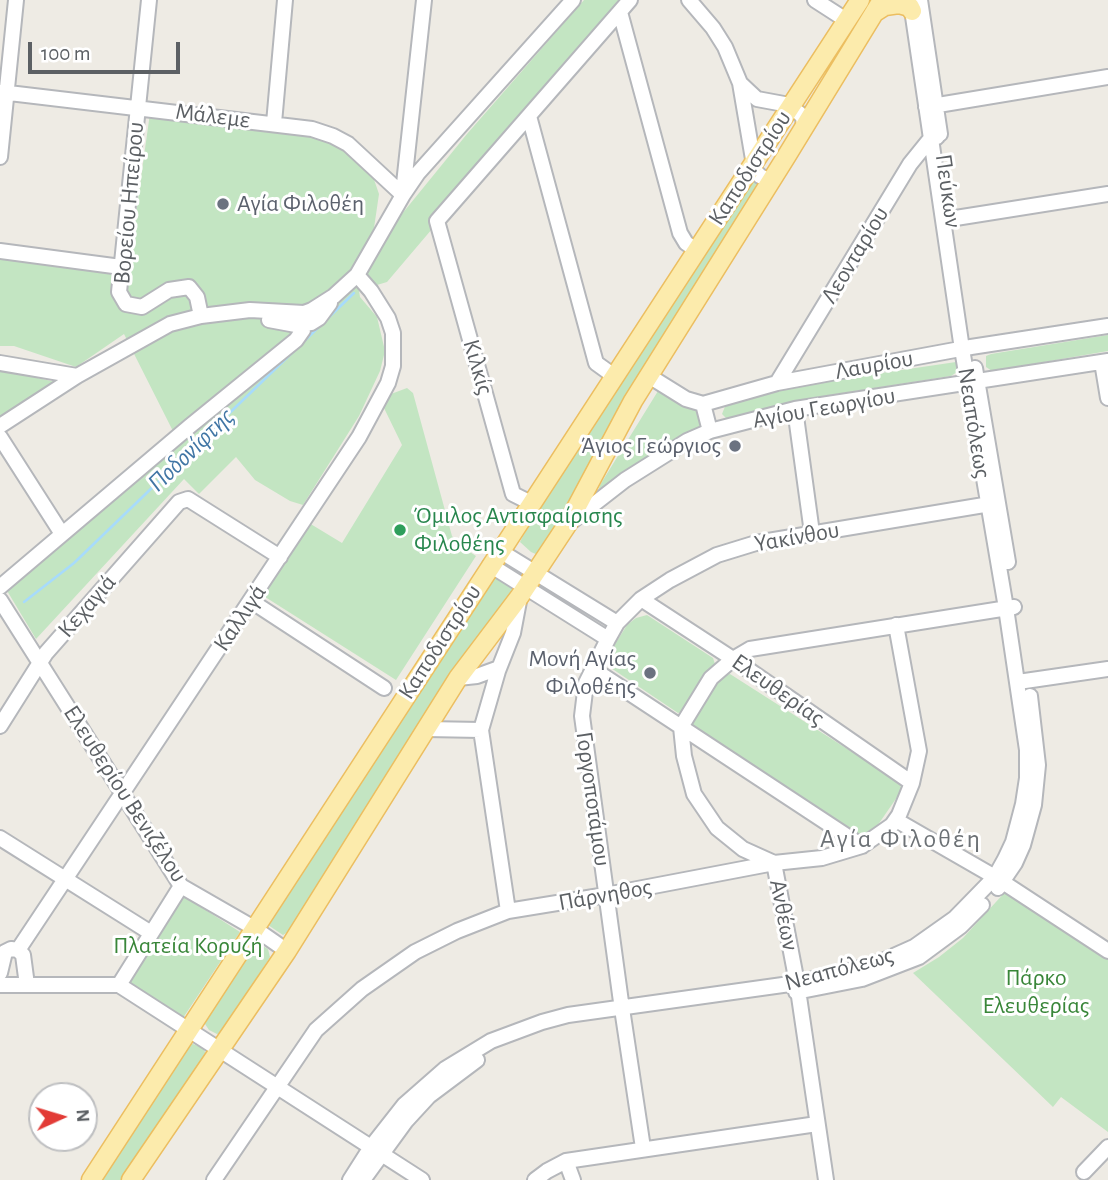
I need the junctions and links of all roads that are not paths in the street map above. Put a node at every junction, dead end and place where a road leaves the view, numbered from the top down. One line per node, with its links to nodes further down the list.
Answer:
1 (16, 0): 15 (street)
2 (149, 0): 17 (street, Βορείου Ηπείρου)
3 (285, 0): 20 (street)
4 (424, 0): 25 (street)
5 (573, 0): 25 (street)
6 (689, 0): 14 (street)
7 (815, 0): 12 (street)
8 (860, 0): 12 (main road, Καποδιστρίου)
9 (914, 4): 11 (main road); 16 (street, Πεύκων)
10 (625, 6): 19 (street); 30 (street)
11 (878, 6): 21 (main road, Καποδιστρίου)
12 (846, 20): 18 (main road, Καποδιστρίου)
13 (1108, 77): 16 (street)
14 (740, 83): 18 (street); 24 (street)
15 (3, 92): 17 (street, Μάλεμε); 23 (street)
16 (931, 106): 22 (street, Πεύκων)
17 (138, 107): 20 (street, Μάλεμε); 32 (street, Βορείου Ηπείρου)
18 (790, 107): 21 (street); 24 (main road, Καποδιστρίου)
19 (529, 116): 41 (street); 51 (street, Κιλκίς)
20 (274, 123): 28 (street, Μάλεμε)
21 (804, 127): 26 (main road, Καποδιστρίου)
22 (935, 137): 29 (street, Πεύκων); 43 (street, Λεονταρίου)
23 (0, 157)
24 (753, 163): 26 (street); 30 (main road, Καποδιστρίου)
25 (412, 171): 28 (street)
26 (773, 178): 42 (main road, Καποδιστρίου)
27 (1108, 194): 29 (street)
28 (403, 195): 33 (street)
29 (948, 219): 37 (street, Πεύκων)
30 (696, 250): 41 (main road, Καποδιστρίου)
31 (0, 251): 32 (street)
32 (121, 267): 34 (street, Βορείου Ηπείρου)
33 (357, 275): 35 (street); 56 (street, Καλλιγά)
34 (201, 316): 35 (street); 40 (street)
35 (304, 319): 55 (street)
36 (1108, 326): 37 (street, Λαυρίου)
37 (967, 348): 43 (street, Λαυρίου); 44 (street, Πεύκων)
38 (1105, 361): 44 (street, Αγίου Γεωργίου); 45 (street)
39 (0, 363): 40 (street)
40 (77, 376): 48 (street)
41 (614, 376): 51 (main road, Καποδιστρίου)
42 (649, 376): 46 (street); 53 (main road, Καποδιστρίου)
43 (777, 383): 46 (street, Λαυρίου)
44 (972, 383): 47 (street, Αγίου Γεωργίου); 52 (street, Νεαπόλεως)
45 (1108, 398)
46 (704, 404): 49 (street)
47 (795, 409): 49 (street, Αγίου Γεωργίου); 54 (street)
48 (0, 426)
49 (710, 431): 53 (street, Αγίου Γεωργίου)
50 (0, 438): 55 (street)
51 (531, 503): 57 (main road, Καποδιστρίου)
52 (992, 503): 54 (street, Υακίνθου); 63 (street, Νεαπόλεως)
53 (567, 525): 58 (main road, Καποδιστρίου)
54 (812, 533): 60 (street, Υακίνθου)
55 (62, 534): 59 (street)
56 (280, 557): 62 (street, Καλλιγά); 68 (street, Κεχαγιά)
57 (495, 558): 58 (street); 90 (main road, Καποδιστρίου)
58 (527, 585): 64 (street); 66 (street); 69 (street); 72 (main road, Καποδιστρίου)
59 (0, 587)
60 (642, 599): 64 (street, Υακίνθου); 67 (street, Ελευθερίας)
61 (0, 600): 68 (street, Ελευθερίου Βενιζέλου)
62 (251, 601): 74 (street); 80 (street, Καλλιγά)
63 (1010, 607): 65 (street); 73 (street, Νεαπόλεως)
64 (617, 623): 66 (street, Γοργοποτάμου)
65 (896, 625): 67 (street); 79 (street, Πάρνηθος)
66 (608, 639): 70 (street, Γοργοποτάμου)
67 (733, 659): 76 (street); 79 (street, Ελευθερίας)
68 (40, 663): 75 (street, Κεχαγιά); 80 (street, Ελευθερίου Βενιζέλου)
69 (499, 668): 72 (street); 78 (street)
70 (593, 669): 76 (street); 88 (street, Γοργοποτάμου)
71 (1108, 669): 73 (street)
72 (458, 678): 77 (main road, Καποδιστρίου)
73 (1023, 681): 86 (street, Νεαπόλεως)
74 (384, 688)
75 (0, 726)
76 (681, 727): 83 (street); 84 (street, Ανθέων)
77 (426, 729): 78 (street); 93 (main road, Καποδιστρίου)
78 (481, 730): 89 (street)
79 (912, 783): 81 (street, Πάρνηθος)
80 (123, 794): 85 (street, Καλλιγά); 87 (street, Ελευθερίου Βενιζέλου)
81 (896, 820): 83 (street, Πάρνηθος); 86 (street)
82 (0, 838): 85 (street)
83 (862, 846): 84 (street, Πάρνηθος)
84 (774, 863): 88 (street, Πάρνηθος); 99 (street, Ανθέων)
85 (65, 879): 91 (street); 92 (street, Καλλιγά)
86 (999, 880): 94 (street); 99 (street, Νεαπόλεως)
87 (181, 886): 90 (street, Ελευθερίου Βενιζέλου); 91 (street)
88 (606, 895): 89 (street, Πάρνηθος); 100 (street, Γοργοποτάμου)
89 (509, 911): 103 (street, Πάρνηθος)
90 (254, 928): 93 (street, Ελευθερίου Βενιζέλου); 101 (main road, Καποδιστρίου)
91 (151, 933): 98 (street)
92 (18, 950): 95 (street, Καλλιγά); 97 (street)
93 (287, 951): 102 (main road, Καποδιστρίου)
94 (1108, 951)
95 (0, 973)
96 (0, 985): 97 (street)
97 (27, 985): 98 (street)
98 (119, 985): 101 (street)
99 (797, 987): 100 (street, Νεαπόλεως); 104 (street, Ανθέων)
100 (622, 1013): 106 (street, Γοργοποτάμου); 107 (street, Νεαπόλεως)
101 (188, 1029): 102 (street); 110 (main road, Καποδιστρίου)
102 (220, 1050): 103 (street); 111 (main road, Καποδιστρίου)
103 (276, 1086): 107 (street); 112 (street, Πάρνηθος)
104 (817, 1124): 106 (street); 118 (street, Ανθέων)
105 (1108, 1147): 109 (street)
106 (643, 1148): 108 (street)
107 (375, 1150): 113 (street, Νεαπόλεως); 114 (street, Νεαπόλεως); 115 (street)
108 (566, 1161): 116 (street); 117 (street)
109 (1084, 1172)
110 (91, 1180)
111 (131, 1180)
112 (214, 1180)
113 (350, 1180)
114 (363, 1180)
115 (422, 1180)
116 (535, 1180)
117 (574, 1180)
118 (825, 1180)

